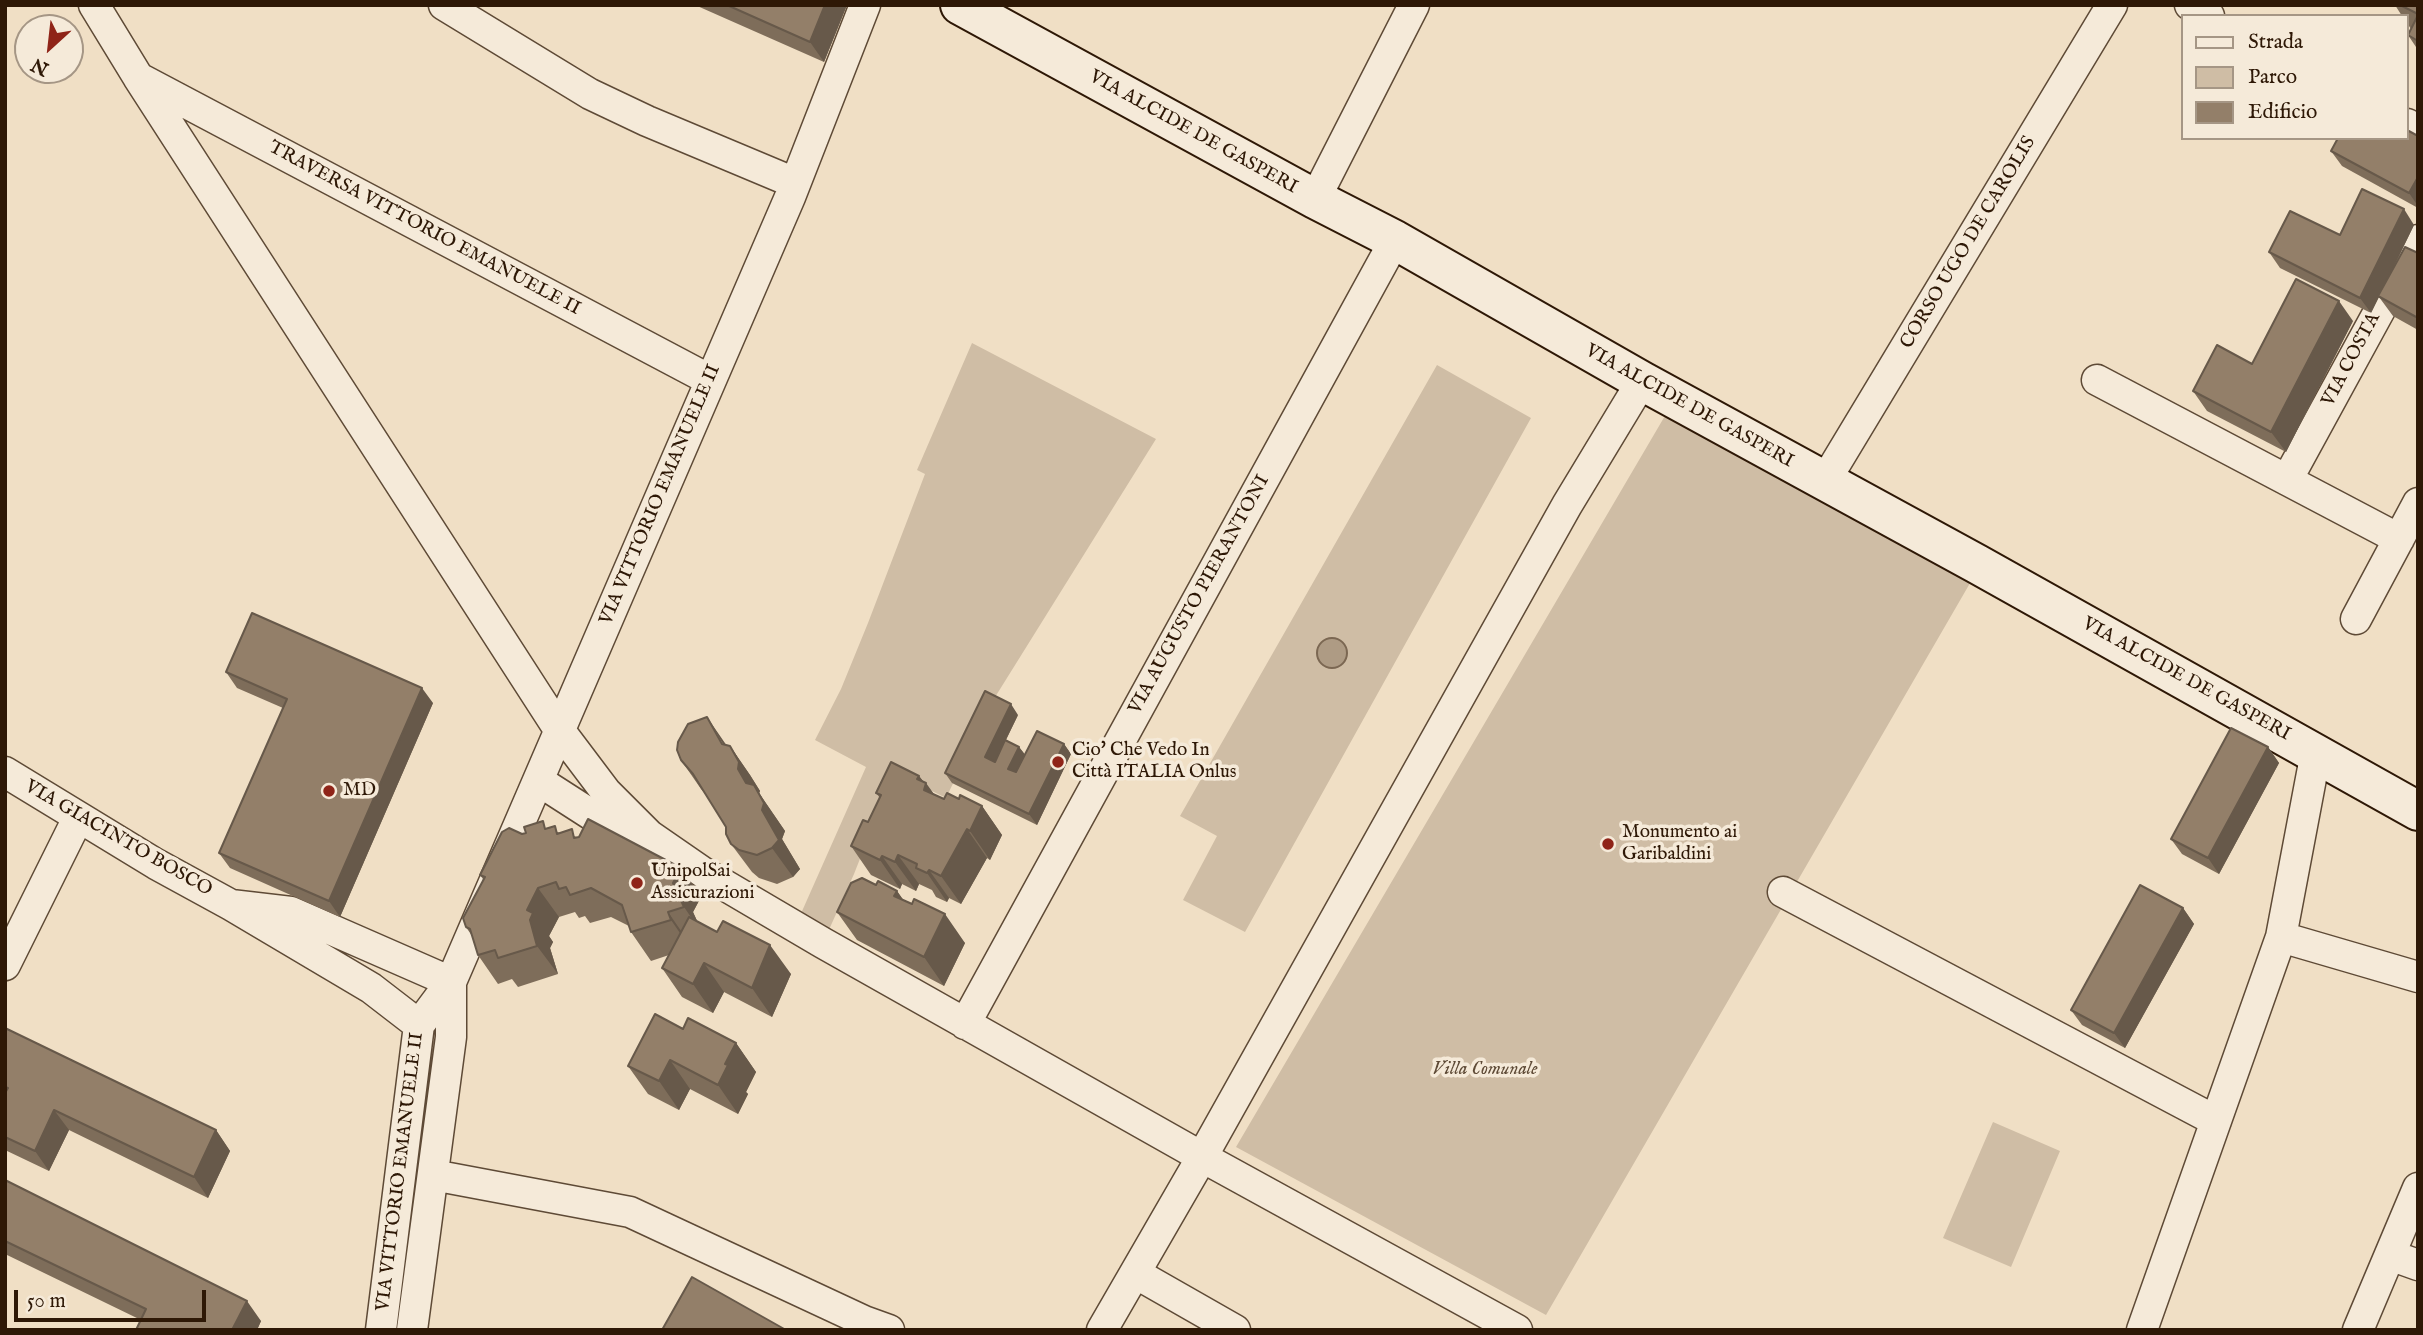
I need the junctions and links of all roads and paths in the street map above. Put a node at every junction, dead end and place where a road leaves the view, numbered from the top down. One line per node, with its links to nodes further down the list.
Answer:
1 (94, 5): 9 (street)
2 (444, 5): 10 (street)
3 (865, 5): 10 (street, VIA VITTORIO EMANUELE II)
4 (960, 5): 11 (main road, VIA ALCIDE DE GASPERI)
5 (1414, 5): 11 (street)
6 (2112, 5): 17 (street, CORSO UGO DE CAROLIS)
7 (2190, 5): 8 (street)
8 (2206, 14)
9 (138, 77): 14 (street, TRAVERSA VITTORIO EMANUELE II); 22 (street)
10 (796, 183): 14 (street, VIA VITTORIO EMANUELE II)
11 (1315, 199): 12 (main road, VIA ALCIDE DE GASPERI)
12 (1395, 240): 16 (main road, VIA ALCIDE DE GASPERI); 35 (street, VIA AUGUSTO PIERANTONI)
13 (2418, 240): 18 (street, VIA COSTA)
14 (710, 380): 22 (street, VIA VITTORIO EMANUELE II)
15 (2097, 380): 18 (street)
16 (1642, 382): 17 (main road, VIA ALCIDE DE GASPERI); 38 (street)
17 (1825, 481): 23 (main road, VIA ALCIDE DE GASPERI)
18 (2287, 481): 20 (street)
19 (2418, 503): 20 (street)
20 (2399, 539): 21 (street)
21 (2356, 619)
22 (561, 731): 25 (street, VIA VITTORIO EMANUELE II); 28 (street)
23 (2316, 752): 26 (main road, VIA ALCIDE DE GASPERI); 31 (street)
24 (5, 772): 27 (street, VIA GIACINTO BOSCO)
25 (538, 781): 28 (street); 34 (street, VIA VITTORIO EMANUELE II)
26 (2418, 811)
27 (78, 818): 30 (street, VIA GIACINTO BOSCO); 32 (street)
28 (704, 873): 35 (street)
29 (1783, 892): 37 (street)
30 (231, 905): 34 (street, VIA GIACINTO BOSCO); 36 (street, VIA GIACINTO BOSCO)
31 (2281, 937): 33 (street); 37 (street)
32 (5, 965)
33 (2418, 977)
34 (451, 982): 36 (street, VIA VITTORIO EMANUELE II); 39 (street, VIA VITTORIO EMANUELE II)
35 (965, 1024): 38 (street)
36 (419, 1025): 44 (street, VIA VITTORIO EMANUELE II)
37 (2216, 1121): 50 (street)
38 (1202, 1157): 43 (street); 49 (street)
39 (433, 1175): 45 (street, VIA VITTORIO EMANUELE II); 46 (street)
40 (2418, 1188): 41 (street)
41 (2390, 1255): 42 (street); 51 (street)
42 (2418, 1265)
43 (1135, 1273): 47 (street); 48 (street)
44 (381, 1330)
45 (412, 1330)
46 (888, 1330)
47 (1102, 1330)
48 (1235, 1330)
49 (1517, 1330)
50 (2142, 1330)
51 (2358, 1330)

